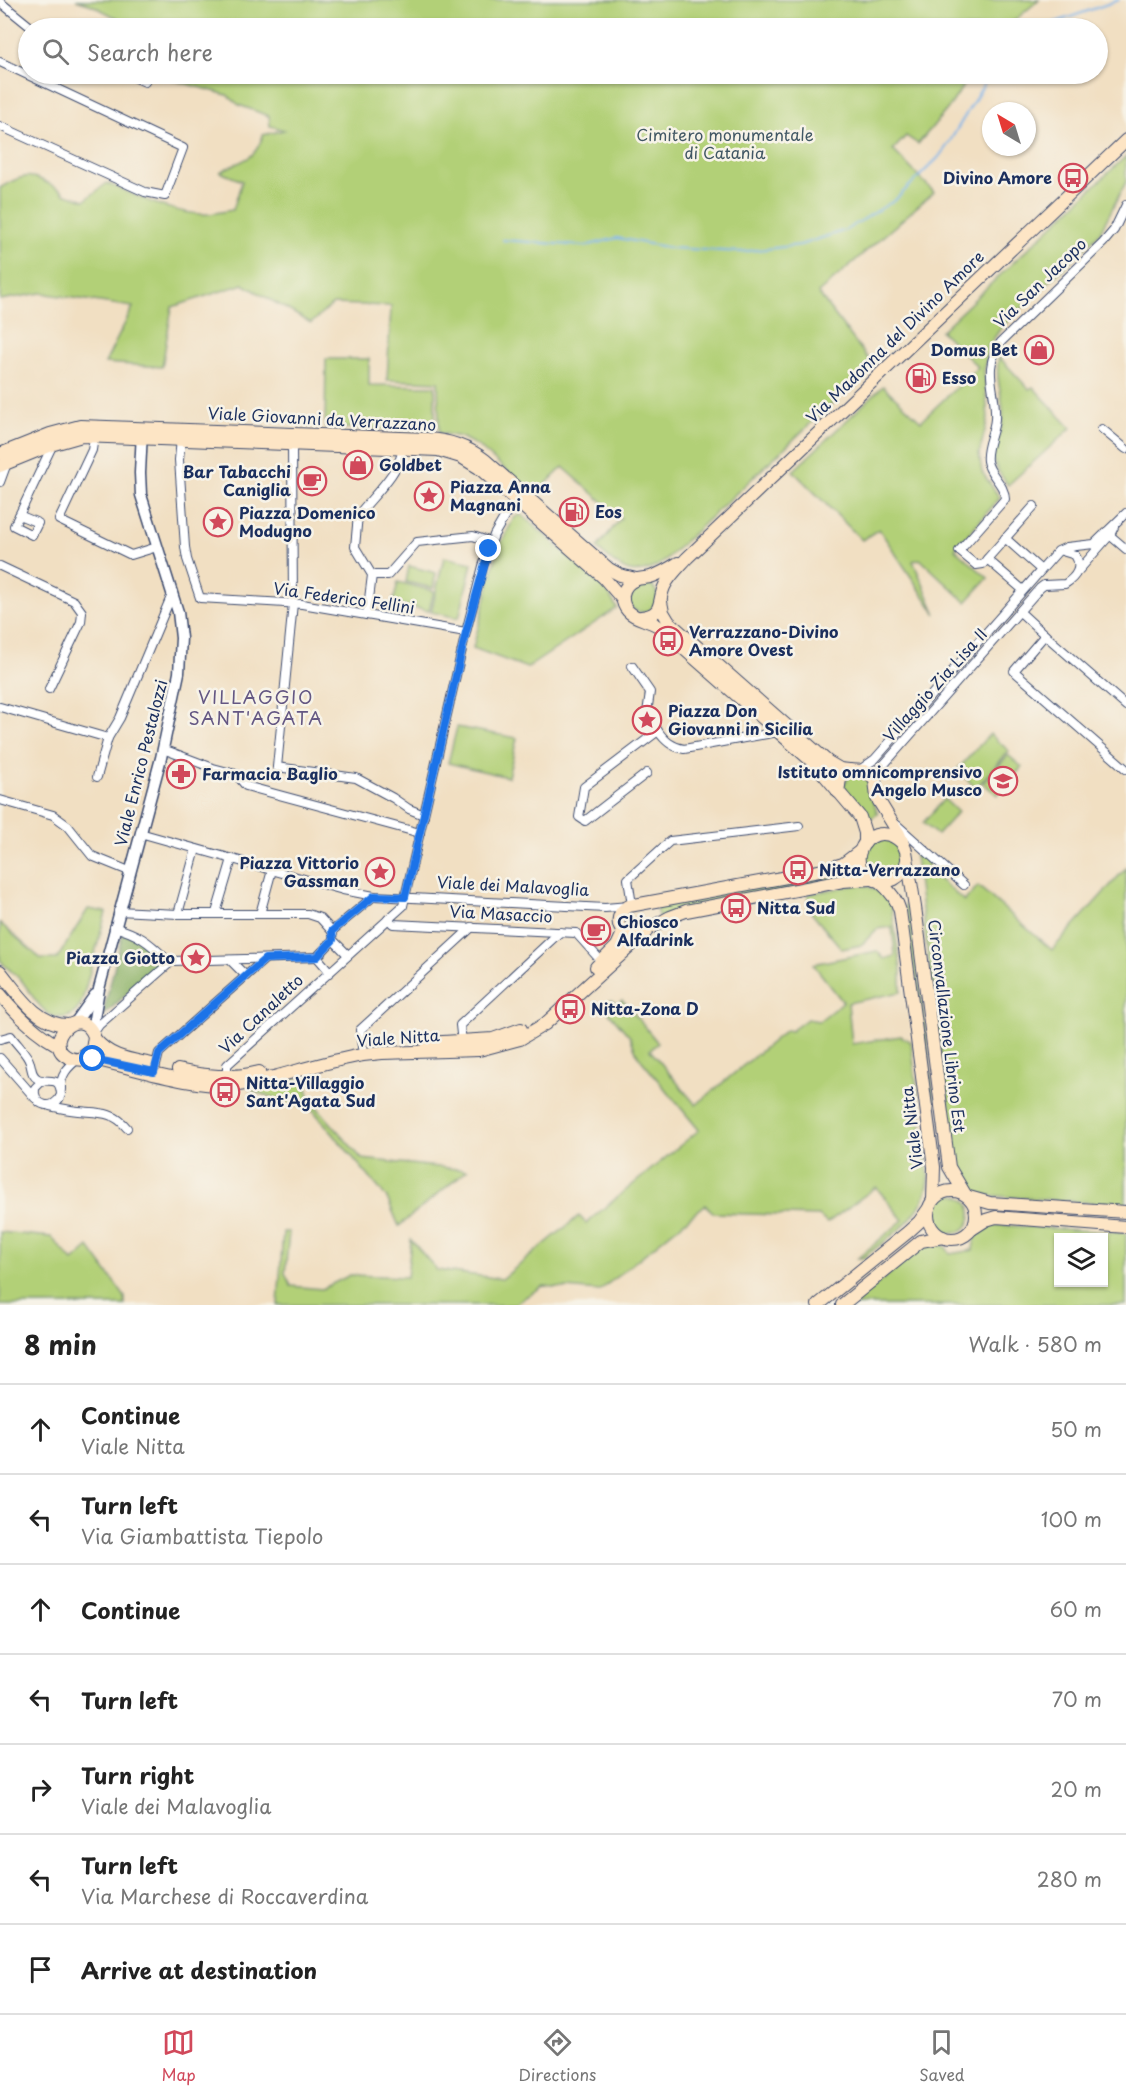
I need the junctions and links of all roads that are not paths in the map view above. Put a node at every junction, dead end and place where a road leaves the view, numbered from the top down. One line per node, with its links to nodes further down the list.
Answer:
1 (0, 2): 2 (street)
2 (20, 18)
3 (0, 62): 4 (street)
4 (18, 70)
5 (47, 84): 6 (street)
6 (0, 126)
7 (1126, 140): 30 (main road, Via Madonna del Divino Amore)
8 (1126, 205): 31 (street, Via San Jacopo)
9 (1102, 429): 16 (street)
10 (86, 433): 11 (main road, Viale Giovanni da Verrazzano); 11 (main road, Viale Giovanni da Verrazzano); 14 (main road, Viale Giovanni da Verrazzano); 17 (main road, Viale Giovanni da Verrazzano); 26 (street)
11 (142, 433): 12 (main road, Viale Giovanni da Verrazzano); 13 (main road, Viale Giovanni da Verrazzano); 26 (street, Viale Enrico Pestalozzi)
12 (292, 439): 13 (main road, Viale Giovanni da Verrazzano); 15 (main road, Viale Giovanni da Verrazzano); 19 (main road, Viale Giovanni da Verrazzano); 41 (street)
13 (181, 440): 41 (street, Via Federico Fellini)
14 (54, 444): 17 (main road, Viale Giovanni da Verrazzano); 21 (street)
15 (402, 448): 19 (main road, Viale Giovanni da Verrazzano); 35 (street)
16 (1126, 449)
17 (2, 461): 18 (street)
18 (0, 482)
19 (518, 495): 25 (street); 28 (main road, Viale Giovanni da Verrazzano)
20 (1034, 506): 24 (street)
21 (21, 512)
22 (1126, 513): 23 (street)
23 (1108, 533): 27 (street); 29 (street); 34 (street, Villaggio Zia Lisa II)
24 (1005, 538): 31 (street); 33 (street)
25 (491, 542): 35 (street); 45 (street)
26 (157, 546): 38 (street, Viale Enrico Pestalozzi)
27 (1126, 549)
28 (580, 550): 36 (main road, Viale Giovanni da Verrazzano); 40 (main road, Viale Giovanni da Verrazzano)
29 (1059, 551): 33 (street); 34 (street)
30 (687, 558): 36 (main road); 39 (main road)
31 (987, 559): 37 (street)
32 (0, 566): 48 (street)
33 (1041, 570): 37 (street)
34 (1078, 571): 42 (street, Villaggio Zia Lisa II)
35 (372, 575): 43 (street)
36 (641, 579): 39 (main road); 40 (main road)
37 (1023, 590): 56 (street)
38 (173, 592): 53 (street); 54 (street, Viale Enrico Pestalozzi)
39 (661, 599): 44 (main road); 56 (main road)
40 (623, 600): 44 (main road)
41 (293, 603): 43 (street, Via Federico Fellini); 62 (street)
42 (1020, 612): 46 (street); 59 (street, Villaggio Zia Lisa II)
43 (367, 615): 45 (street, Via Federico Fellini)
44 (641, 617): 52 (main road)
45 (466, 632): 62 (street)
46 (1045, 635): 49 (street); 55 (street)
47 (632, 666): 51 (street)
48 (49, 689)
49 (1126, 706)
50 (0, 707): 53 (street)
51 (658, 731): 52 (street); 57 (street)
52 (778, 732): 60 (main road)
53 (108, 738): 58 (street)
54 (163, 749): 65 (street, Viale Enrico Pestalozzi); 66 (street)
55 (1126, 769)
56 (855, 770): 59 (main road); 60 (main road)
57 (647, 773)
58 (98, 777)
59 (875, 780): 63 (main road, Circonvallazione Librino Est)
60 (838, 792): 68 (main road)
61 (0, 800): 73 (street)
62 (424, 815): 66 (street)
63 (890, 819): 67 (street); 70 (main road, Circonvallazione Librino Est)
64 (799, 826): 78 (street)
65 (140, 833): 69 (street, Viale dei Malavoglia); 73 (street, Viale Enrico Pestalozzi)
66 (420, 833): 77 (street)
67 (916, 842): 70 (street); 75 (street)
68 (862, 847): 70 (main road); 74 (main road); 78 (main road)
69 (196, 849): 71 (street, Viale dei Malavoglia); 82 (street)
70 (906, 852): 74 (main road); 119 (main road, Circonvallazione Librino Est)
71 (232, 859): 72 (street, Viale dei Malavoglia); 81 (street)
72 (272, 870): 76 (street, Viale dei Malavoglia); 83 (street)
73 (129, 871): 80 (street, Viale Enrico Pestalozzi)
74 (875, 880): 88 (main road, Viale Nitta); 120 (main road, Viale Nitta)
75 (964, 885)
76 (374, 896): 77 (street, Viale dei Malavoglia); 91 (street)
77 (405, 897): 79 (street, Viale dei Malavoglia); 84 (street)
78 (634, 905): 79 (street, Viale dei Malavoglia); 85 (main road); 88 (main road)
79 (605, 908): 85 (street)
80 (118, 911): 82 (street); 86 (street, Viale Enrico Pestalozzi)
81 (216, 913): 82 (street); 83 (street)
82 (178, 914)
83 (260, 914): 91 (street)
84 (388, 919): 87 (street, Via Masaccio); 92 (street)
85 (618, 920): 90 (main road)
86 (114, 927): 94 (street); 101 (street, Viale Enrico Pestalozzi)
87 (472, 927): 89 (street, Via Masaccio); 108 (street)
88 (648, 931): 90 (main road); 106 (main road, Viale Nitta)
89 (561, 932): 97 (street, Via Masaccio); 106 (street)
90 (623, 933): 97 (main road)
91 (333, 935): 92 (street); 93 (street)
92 (351, 952): 99 (street, Via Canaletto)
93 (317, 957): 95 (street); 99 (street)
94 (169, 959): 96 (street); 104 (street)
95 (265, 959): 96 (street); 100 (street)
96 (230, 960): 100 (street)
97 (602, 962): 106 (main road)
98 (0, 972): 103 (main road)
99 (326, 974): 113 (street, Via Canaletto)
100 (244, 978): 111 (street)
101 (99, 989): 103 (street); 104 (street, Viale Enrico Pestalozzi)
102 (0, 994): 107 (main road)
103 (72, 1024): 104 (main road); 107 (main road)
104 (93, 1035): 110 (main road); 111 (main road)
105 (0, 1039): 112 (street)
106 (462, 1046): 108 (main road, Viale Nitta)
107 (61, 1049): 110 (main road); 112 (street)
108 (363, 1051): 113 (main road, Viale Nitta)
109 (0, 1058): 115 (street)
110 (80, 1059): 111 (main road, Viale Nitta); 114 (street)
111 (155, 1069): 113 (main road, Viale Nitta)
112 (48, 1080): 114 (street); 115 (street)
113 (227, 1081)
114 (61, 1092): 116 (street); 117 (street)
115 (36, 1099): 116 (street)
116 (50, 1106): 117 (street)
117 (76, 1111): 118 (street)
118 (127, 1128)
119 (967, 1195): 120 (main road); 121 (main road); 123 (main road)
120 (931, 1204): 124 (main road); 125 (main road)
121 (1126, 1212)
122 (1126, 1227): 123 (main road)
123 (972, 1229): 124 (main road)
124 (943, 1237): 126 (main road)
125 (818, 1305)
126 (842, 1305)

